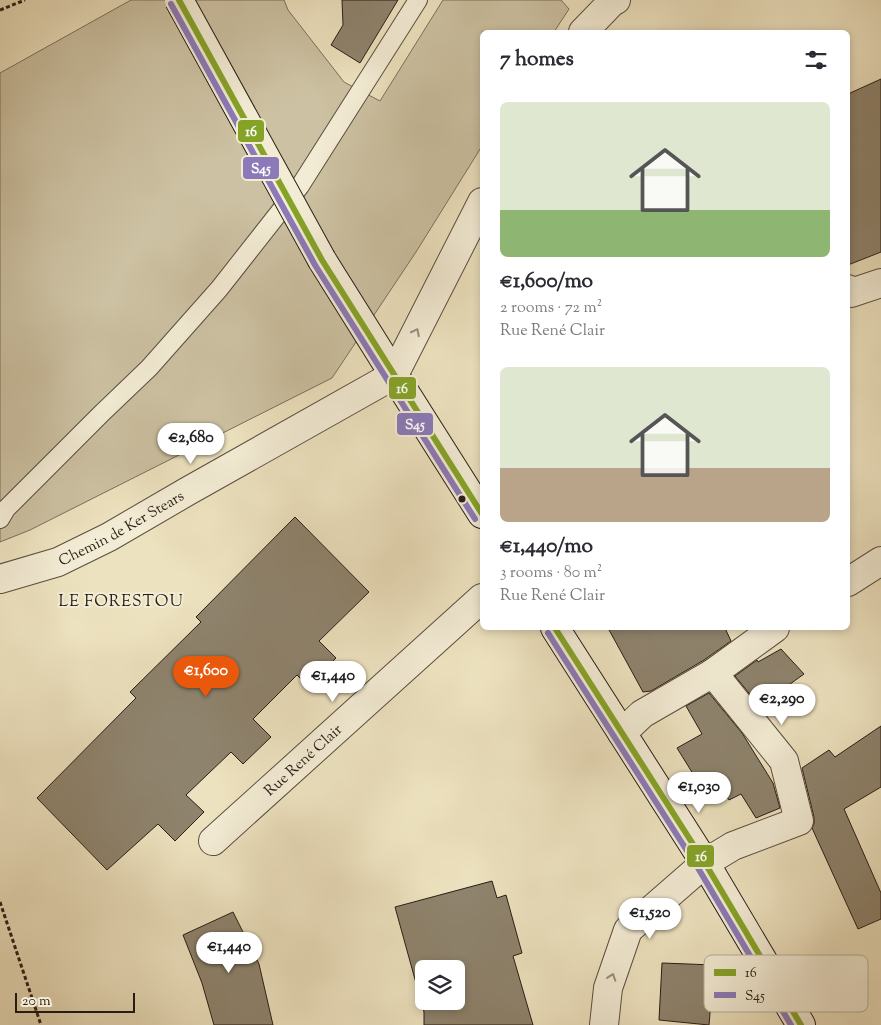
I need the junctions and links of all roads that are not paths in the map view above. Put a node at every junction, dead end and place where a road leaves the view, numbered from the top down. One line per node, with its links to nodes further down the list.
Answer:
1 (179, 0): 8 (street, bridge)
2 (418, 0): 10 (lane)
3 (616, 0): 4 (street)
4 (585, 30)
5 (480, 206): 8 (street, one-way to 5)
6 (881, 283): 7 (street)
7 (850, 291)
8 (394, 375): 9 (street); 12 (street, Chemin de Ker Stears)
9 (480, 511)
10 (0, 519)
11 (881, 561): 13 (street)
12 (0, 579)
13 (850, 581)
14 (480, 600): 19 (street, Rue René Clair)
15 (556, 630): 18 (street)
16 (772, 630): 17 (street)
17 (713, 673): 18 (street); 20 (street)
18 (622, 733): 20 (street)
19 (213, 841)
20 (706, 863): 21 (street); 23 (street, one-way to 20)
21 (760, 955)
22 (793, 1012): 24 (street)
23 (604, 1025)
24 (801, 1025)

